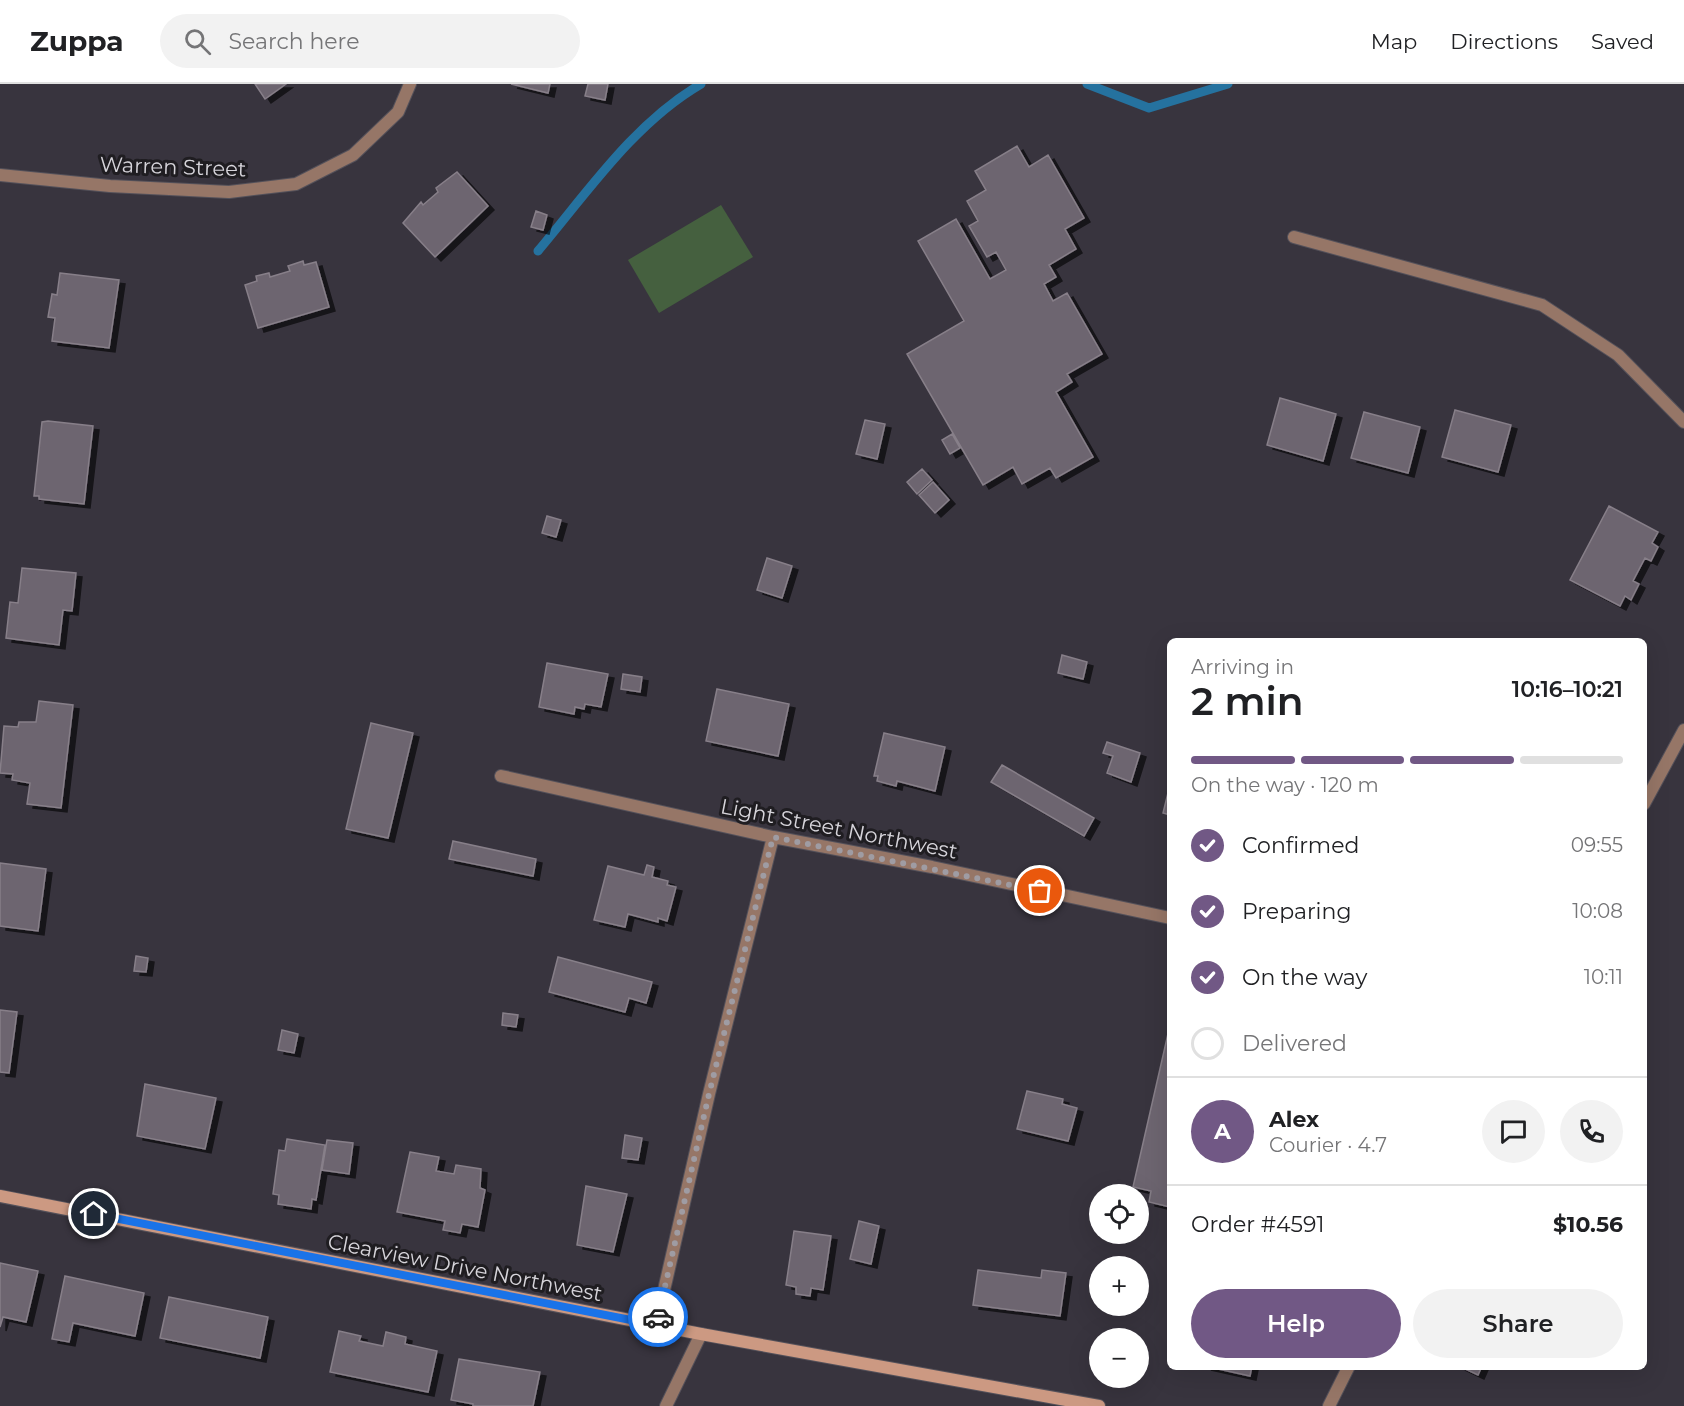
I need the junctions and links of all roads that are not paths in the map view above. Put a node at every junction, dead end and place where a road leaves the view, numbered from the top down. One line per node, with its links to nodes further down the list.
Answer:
1 (410, 84): 2 (street, Warren Street)
2 (0, 175)
3 (1294, 237): 4 (street)
4 (1684, 422)
5 (1684, 730): 7 (street)
6 (501, 777): 8 (street, Light Street Northwest)
7 (1647, 798)
8 (773, 837): 9 (street, Light Street Northwest); 11 (street)
9 (1167, 917)
10 (0, 1196): 11 (street, Clearview Drive Northwest)
11 (656, 1325): 12 (street, Clearview Drive Northwest)
12 (701, 1334): 14 (street); 15 (street, Clearview Drive Northwest)
13 (1347, 1370): 16 (street)
14 (666, 1406)
15 (1099, 1406)
16 (1329, 1406)

